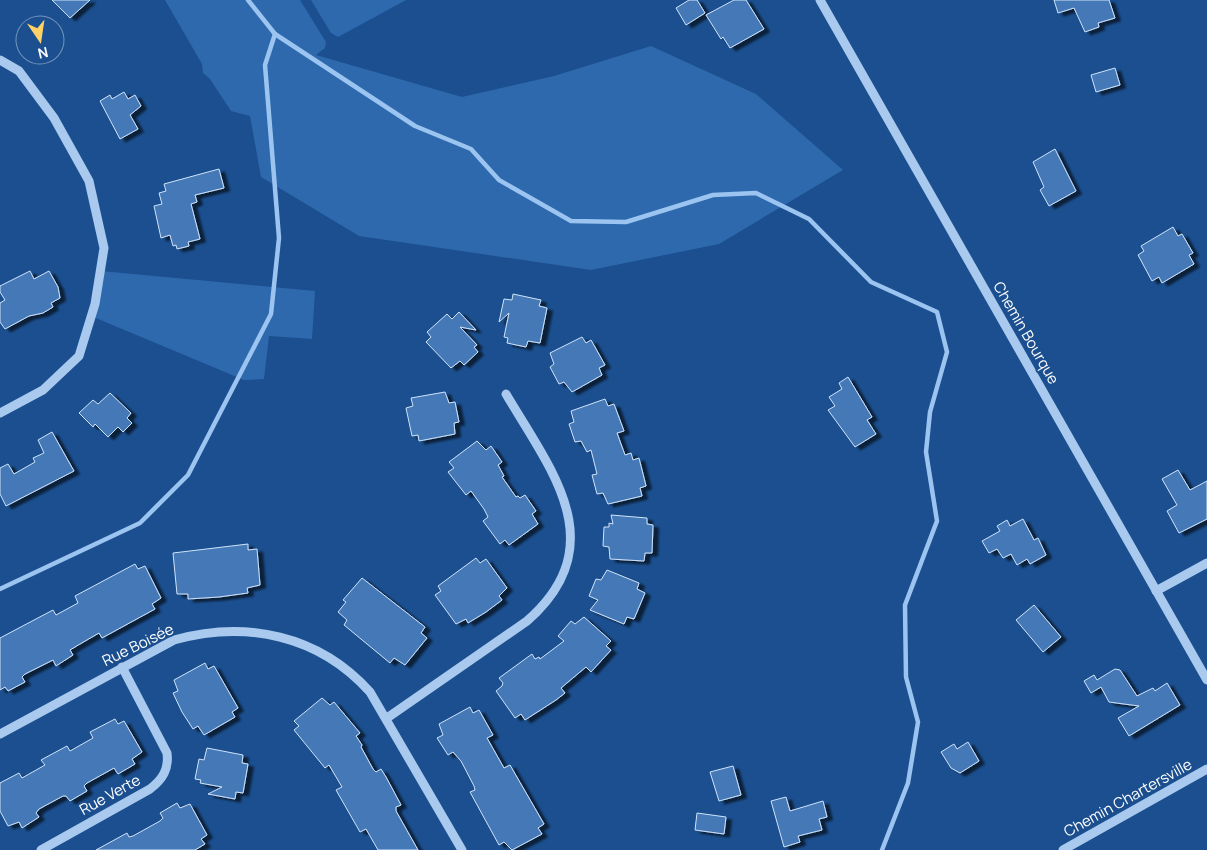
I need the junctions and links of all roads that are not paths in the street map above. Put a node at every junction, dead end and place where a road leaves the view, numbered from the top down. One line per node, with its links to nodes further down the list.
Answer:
1 (820, 0): 6 (street, Chemin Bourque)
2 (0, 60): 4 (street)
3 (506, 394): 9 (street)
4 (0, 413)
5 (1207, 563): 6 (street)
6 (1156, 591): 8 (street, Chemin Bourque)
7 (122, 667): 9 (street, Rue Boisée); 10 (street, Rue Boisée); 13 (street, Rue Verte)
8 (1207, 680)
9 (387, 718): 14 (street, Rue Boisée)
10 (0, 734)
11 (1207, 769): 12 (street, Chemin Chartersville)
12 (1077, 847): 15 (street, Chemin Chartersville)
13 (41, 850)
14 (462, 850)
15 (1063, 850)

